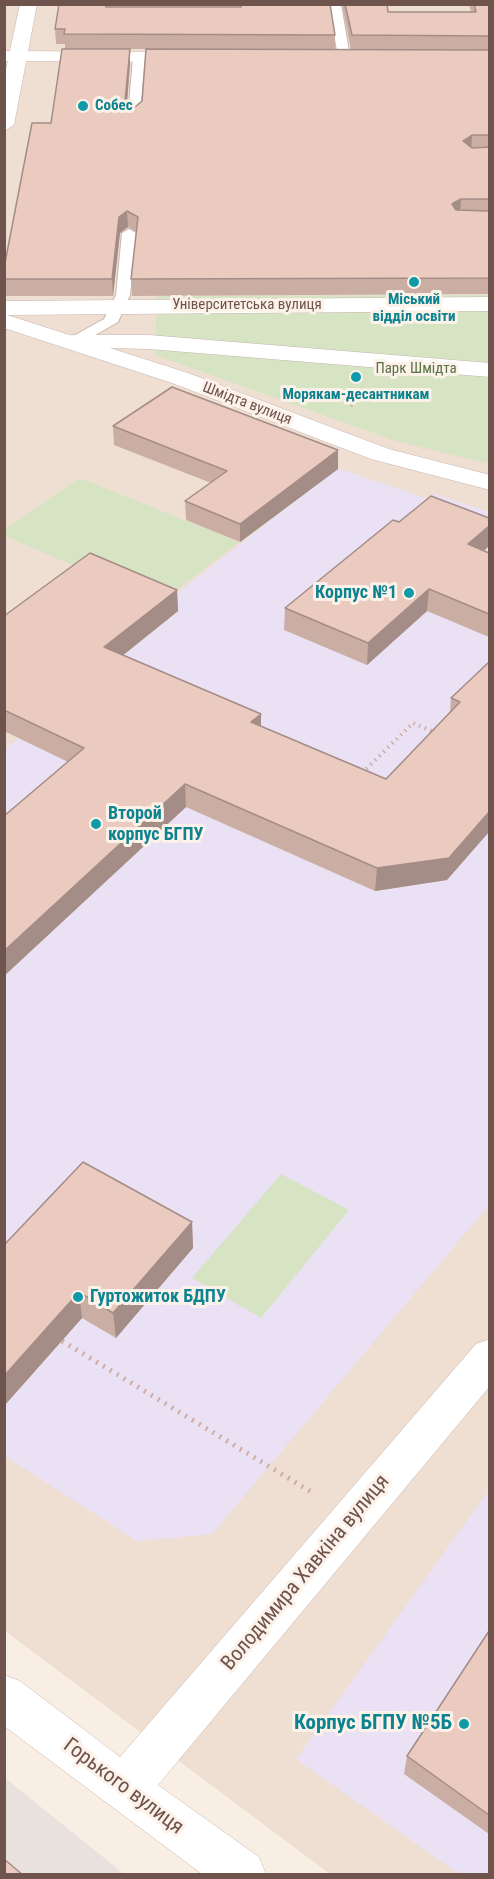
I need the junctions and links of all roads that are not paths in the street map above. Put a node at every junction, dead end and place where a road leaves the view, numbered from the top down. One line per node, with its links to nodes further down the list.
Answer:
1 (29, 4): 3 (street)
2 (335, 4): 7 (lane)
3 (12, 56): 4 (street); 10 (street)
4 (140, 57): 5 (street); 9 (lane)
5 (208, 57)
6 (321, 57): 7 (street)
7 (344, 57): 8 (street)
8 (366, 57)
9 (134, 116)
10 (4, 125)
11 (129, 233): 13 (lane)
12 (489, 304): 13 (street, Університетська вулиця)
13 (118, 306): 14 (street, Університетська вулиця); 16 (lane)
14 (4, 308)
15 (4, 321): 16 (street, Шмідта вулиця)
16 (73, 342): 17 (street); 20 (street, Шмідта вулиця)
17 (378, 360): 18 (street); 19 (street)
18 (489, 370)
19 (489, 388)
20 (489, 483)
21 (489, 1356): 23 (street, Володимира Хавкіна вулиця)
22 (4, 1698): 23 (street, Горького вулиця)
23 (124, 1789): 24 (street, Горького вулиця)
24 (242, 1875)

